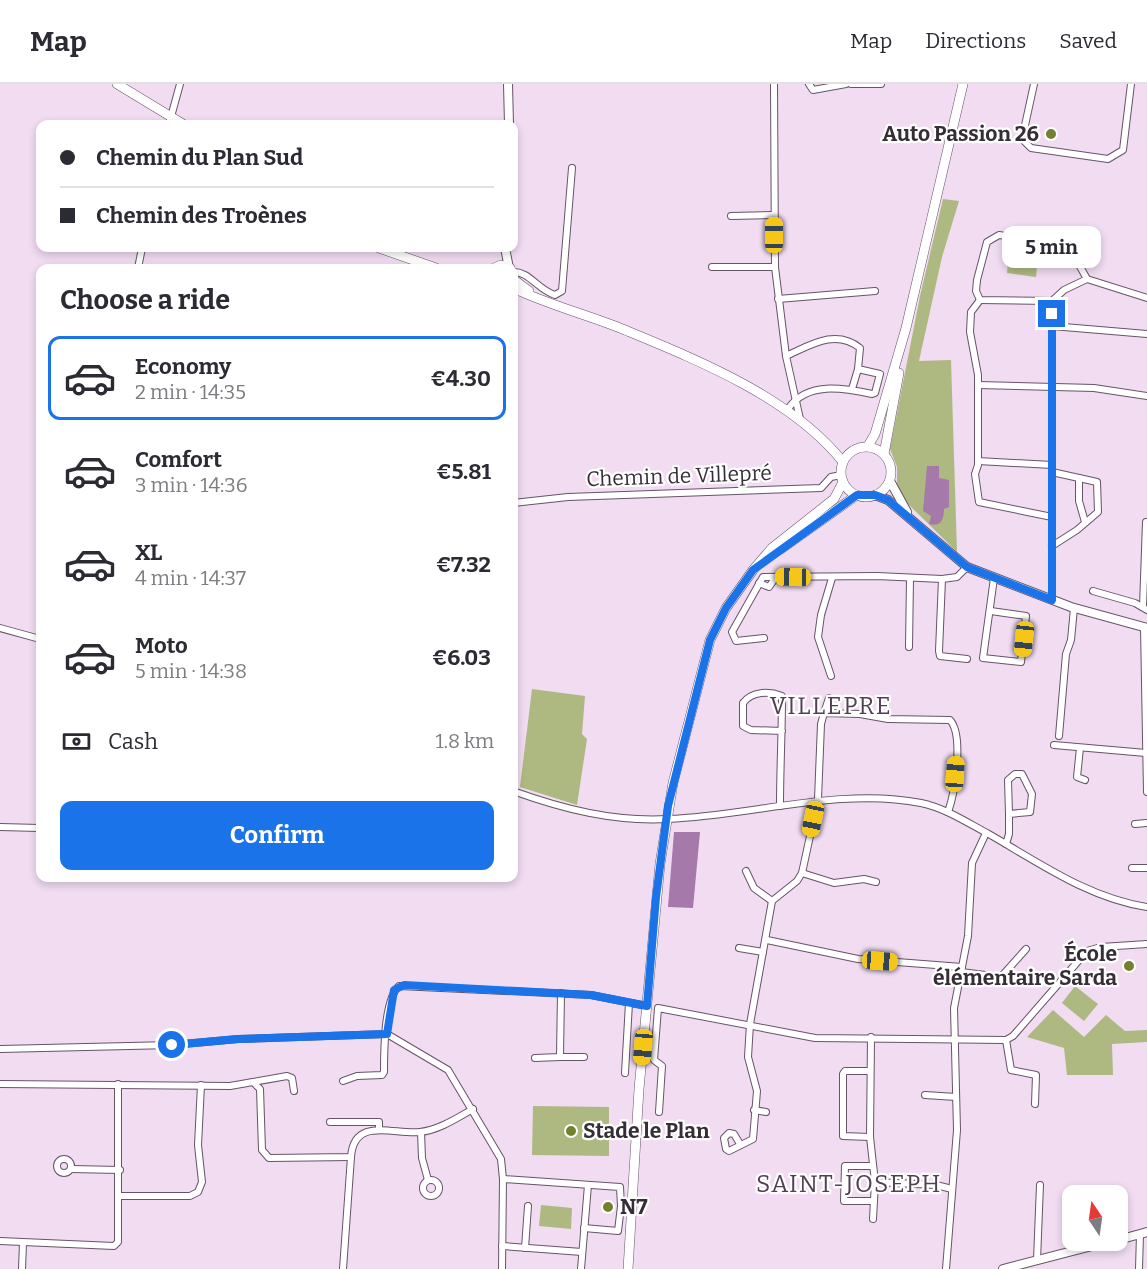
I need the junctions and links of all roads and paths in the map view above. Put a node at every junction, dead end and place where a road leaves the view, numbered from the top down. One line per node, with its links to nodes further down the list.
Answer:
1 (117, 84): 12 (main road)
2 (180, 84): 13 (street)
3 (508, 84): 14 (street)
4 (774, 84): 16 (street)
5 (809, 84): 6 (street)
6 (846, 84)
7 (851, 84): 8 (street)
8 (881, 84)
9 (963, 84): 33 (main road)
10 (1034, 84): 11 (street)
11 (1131, 84)
12 (169, 120)
13 (170, 120)
14 (509, 120)
15 (572, 168): 22 (street)
16 (774, 215): 17 (street); 21 (street)
17 (731, 216)
18 (390, 252): 19 (main road)
19 (425, 264)
20 (712, 267): 21 (street)
21 (774, 267): 28 (street)
22 (518, 271)
23 (1087, 279): 27 (street); 29 (street); 31 (street)
24 (518, 283): 30 (main road)
25 (518, 290): 30 (main road)
26 (874, 291): 28 (street)
27 (1147, 298)
28 (778, 299): 35 (street)
29 (980, 300): 31 (street); 37 (street)
30 (543, 301): 42 (main road)
31 (1052, 301): 32 (street)
32 (1052, 326): 34 (street); 39 (street)
33 (906, 328): 44 (main road); 46 (main road)
34 (1147, 334)
35 (786, 356): 36 (street); 41 (street)
36 (858, 369): 38 (street); 38 (street)
37 (978, 386): 39 (street); 47 (street)
38 (852, 388): 41 (street)
39 (1052, 388): 40 (street); 49 (street)
40 (1147, 396)
41 (795, 397): 42 (street); 43 (street)
42 (788, 409): 43 (main road)
43 (800, 419): 45 (main road); 48 (main road)
44 (868, 446): 45 (main road); 46 (main road)
45 (850, 452): 48 (main road)
46 (884, 454): 52 (main road)
47 (978, 461): 49 (street); 56 (street)
48 (843, 462): 51 (main road)
49 (1052, 469): 50 (street); 56 (street)
50 (1079, 477): 58 (street); 58 (street)
51 (842, 478): 53 (main road); 55 (street, Chemin de Villepré); 62 (main road)
52 (890, 481): 54 (main road); 57 (street)
53 (857, 495): 54 (main road); 62 (main road)
54 (875, 495): 57 (street)
55 (518, 502)
56 (1052, 517): 60 (street)
57 (912, 520): 61 (street)
58 (1085, 522): 60 (street)
59 (1146, 522): 72 (street)
60 (1052, 546): 70 (street)
61 (967, 567): 66 (street); 67 (street)
62 (753, 570): 95 (main road)
63 (776, 577): 64 (street); 68 (street); 68 (street)
64 (832, 578): 65 (street); 80 (street)
65 (910, 578): 67 (street); 78 (street)
66 (994, 578): 70 (street); 73 (street)
67 (942, 579): 79 (street)
68 (759, 583): 77 (street)
69 (1093, 591): 72 (street)
70 (1052, 600): 71 (street)
71 (1074, 608): 75 (street); 84 (street)
72 (1145, 609)
73 (991, 611): 73 (street)
74 (0, 628): 76 (street)
75 (1146, 628): 87 (street)
76 (36, 638)
77 (764, 638)
78 (909, 647)
79 (967, 659)
80 (831, 675)
81 (828, 698): 82 (street)
82 (824, 713): 91 (street); 93 (street)
83 (782, 731): 83 (street); 92 (street)
84 (1059, 736)
85 (1054, 745): 86 (street)
86 (1080, 748): 87 (street); 88 (street)
87 (1146, 753): 89 (street)
88 (1085, 780)
89 (1147, 792)
90 (518, 793): 95 (street)
91 (817, 802): 92 (street); 93 (street); 105 (street)
92 (780, 806): 95 (street)
93 (948, 812): 100 (street)
94 (1009, 814): 94 (street); 101 (street)
95 (666, 819): 117 (main road)
96 (1147, 823): 97 (street)
97 (1135, 824)
98 (0, 827): 99 (street)
99 (36, 828)
100 (986, 832): 101 (street); 114 (street)
101 (1006, 844): 108 (street)
102 (1132, 868): 103 (street)
103 (1147, 868)
104 (746, 871): 107 (street)
105 (802, 873): 106 (street); 107 (street)
106 (876, 882)
107 (772, 901): 109 (street)
108 (1147, 907)
109 (767, 940): 113 (street); 114 (street)
110 (1147, 944): 122 (street)
111 (739, 948): 113 (street)
112 (1026, 949): 114 (street)
113 (763, 952): 118 (street)
114 (962, 969): 121 (street)
115 (561, 993): 116 (street); 119 (street); 124 (street)
116 (628, 1003): 117 (street); 128 (street)
117 (647, 1006): 175 (main road)
118 (750, 1024): 120 (street); 139 (street); 140 (street)
119 (387, 1034): 123 (street); 129 (street); 138 (street)
120 (871, 1037): 121 (street); 127 (street)
121 (955, 1038): 122 (street); 136 (street)
122 (1006, 1040): 137 (street)
123 (0, 1049)
124 (560, 1057): 125 (street); 126 (street)
125 (584, 1057)
126 (535, 1058)
127 (870, 1071): 145 (street); 145 (street)
128 (625, 1073)
129 (343, 1081)
130 (253, 1082): 133 (street); 134 (street); 147 (street)
131 (0, 1084): 132 (street)
132 (118, 1084): 133 (street); 150 (street)
133 (201, 1085): 157 (street)
134 (294, 1090)
135 (924, 1095): 136 (street)
136 (956, 1097): 156 (street)
137 (1035, 1104)
138 (473, 1109): 144 (street); 151 (street)
139 (754, 1110): 141 (street); 146 (street)
140 (659, 1112)
141 (766, 1112)
142 (330, 1122): 143 (street)
143 (379, 1130): 144 (street); 147 (street)
144 (421, 1132): 152 (street)
145 (870, 1137): 148 (street)
146 (740, 1144)
147 (351, 1157): 172 (street)
148 (873, 1166): 153 (street); 158 (street)
149 (71, 1168): 150 (street)
150 (120, 1170): 157 (street)
151 (503, 1179): 154 (street); 166 (street)
152 (428, 1180)
153 (875, 1182): 156 (street); 158 (street)
154 (588, 1185): 161 (street); 161 (street)
155 (1040, 1185): 170 (street)
156 (952, 1189): 176 (street)
157 (118, 1196): 165 (street)
158 (873, 1201): 160 (street)
159 (528, 1206): 167 (street)
160 (873, 1219)
161 (584, 1228): 169 (street)
162 (1144, 1233): 163 (street); 178 (street)
163 (1128, 1237)
164 (0, 1241): 165 (street)
165 (23, 1243): 171 (street)
166 (502, 1246): 167 (street); 173 (street)
167 (525, 1248): 169 (street)
168 (1073, 1251): 170 (street)
169 (582, 1252): 174 (street)
170 (1037, 1260): 177 (street)
171 (22, 1269)
172 (343, 1269)
173 (502, 1269)
174 (581, 1269)
175 (628, 1269)
176 (946, 1269)
177 (1003, 1269)
178 (1139, 1269)

